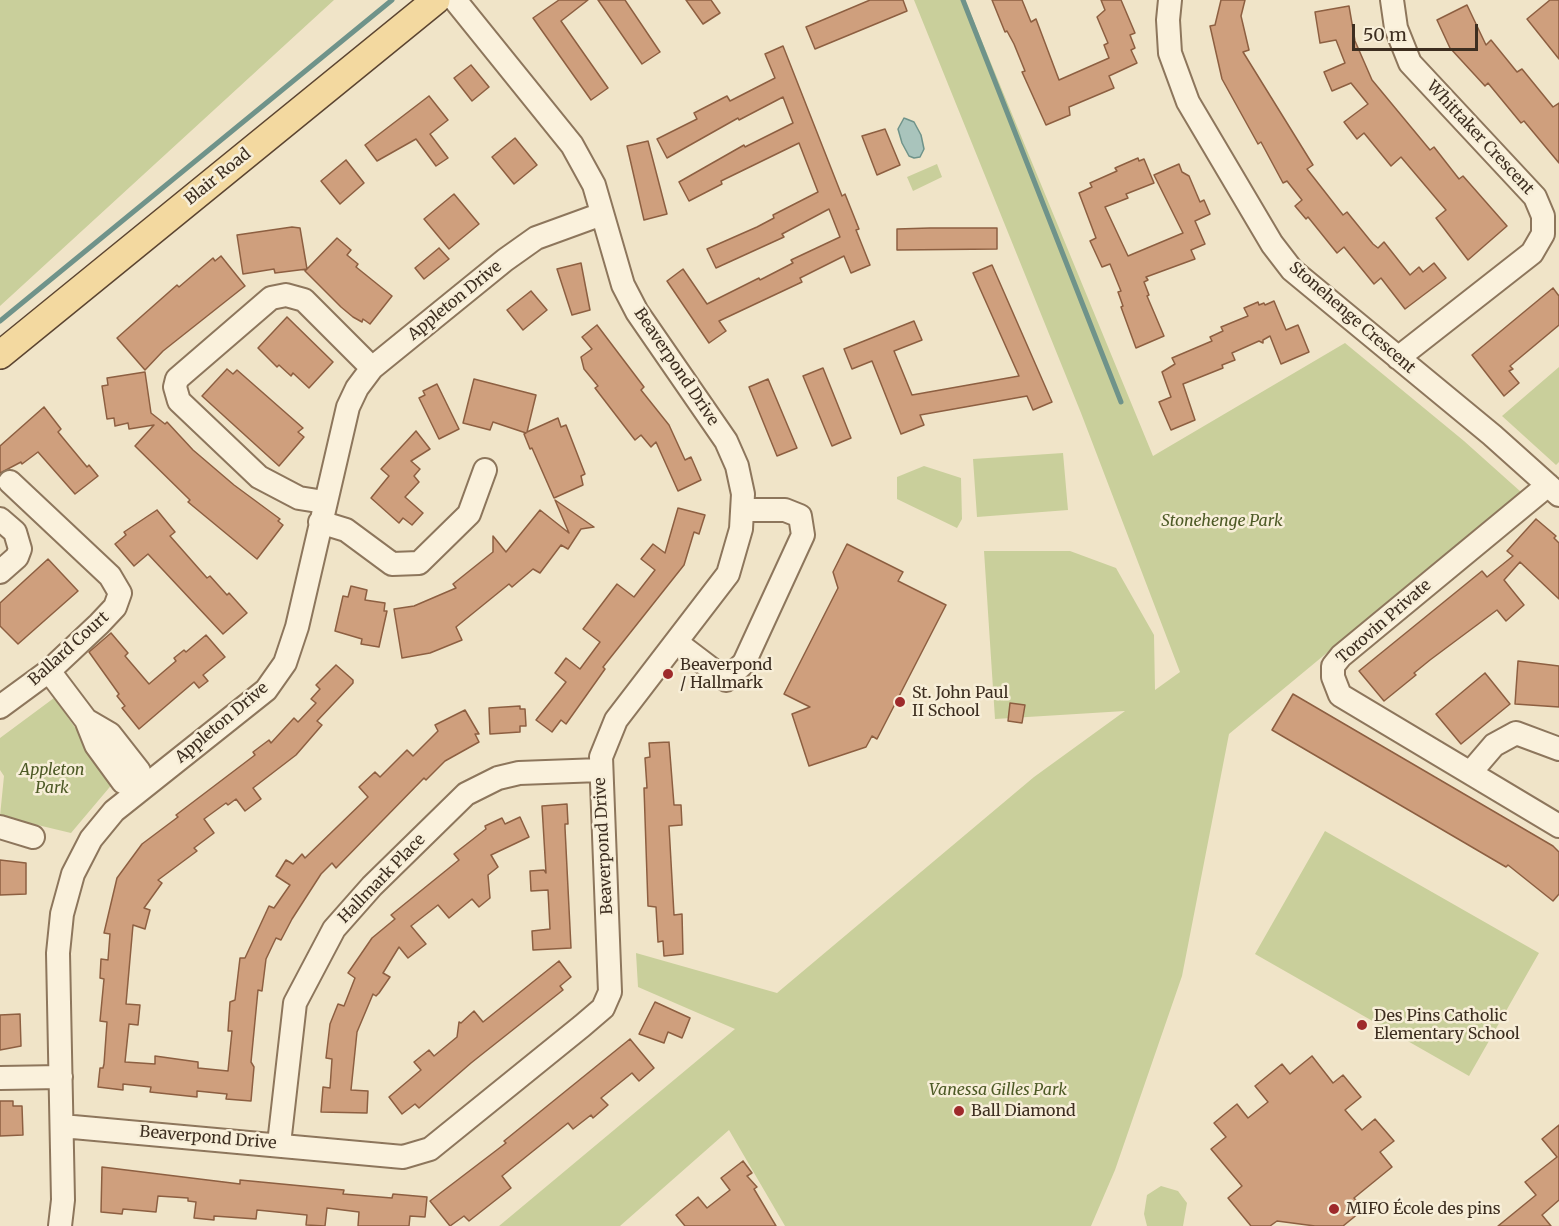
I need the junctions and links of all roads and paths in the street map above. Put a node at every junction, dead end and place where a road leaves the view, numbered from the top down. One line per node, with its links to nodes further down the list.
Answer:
1 (436, 0): 6 (main road, Blair Road)
2 (455, 0): 5 (street, Beaverpond Drive)
3 (1170, 0): 7 (street, Stonehenge Crescent)
4 (1392, 0): 7 (street, Whittaker Crescent)
5 (602, 214): 8 (street, Appleton Drive); 12 (street, Beaverpond Drive)
6 (0, 355)
7 (1398, 358): 11 (street, Stonehenge Crescent)
8 (372, 368): 13 (street, Appleton Drive); 13 (street)
9 (485, 470): 13 (street)
10 (10, 482): 17 (street, Ballard Court)
11 (1553, 490): 21 (street, Torovin Private)
12 (743, 510): 16 (street, Beaverpond Drive); 16 (street)
13 (322, 512): 22 (street, Appleton Drive)
14 (0, 519): 15 (street)
15 (0, 572)
16 (676, 642): 20 (street, Beaverpond Drive)
17 (49, 671): 18 (street, Ballard Court); 22 (street)
18 (0, 706)
19 (1559, 749): 21 (street)
20 (600, 770): 29 (street, Hallmark Place); 29 (street, Beaverpond Drive)
21 (1470, 772): 23 (street, Torovin Private)
22 (140, 790): 26 (street, Appleton Drive)
23 (1559, 826)
24 (0, 827): 25 (street)
25 (33, 837)
26 (61, 1077): 27 (street); 28 (street, Appleton Drive)
27 (0, 1078)
28 (62, 1126): 29 (street, Beaverpond Drive); 30 (street, Appleton Drive)
29 (279, 1144)
30 (60, 1226)

